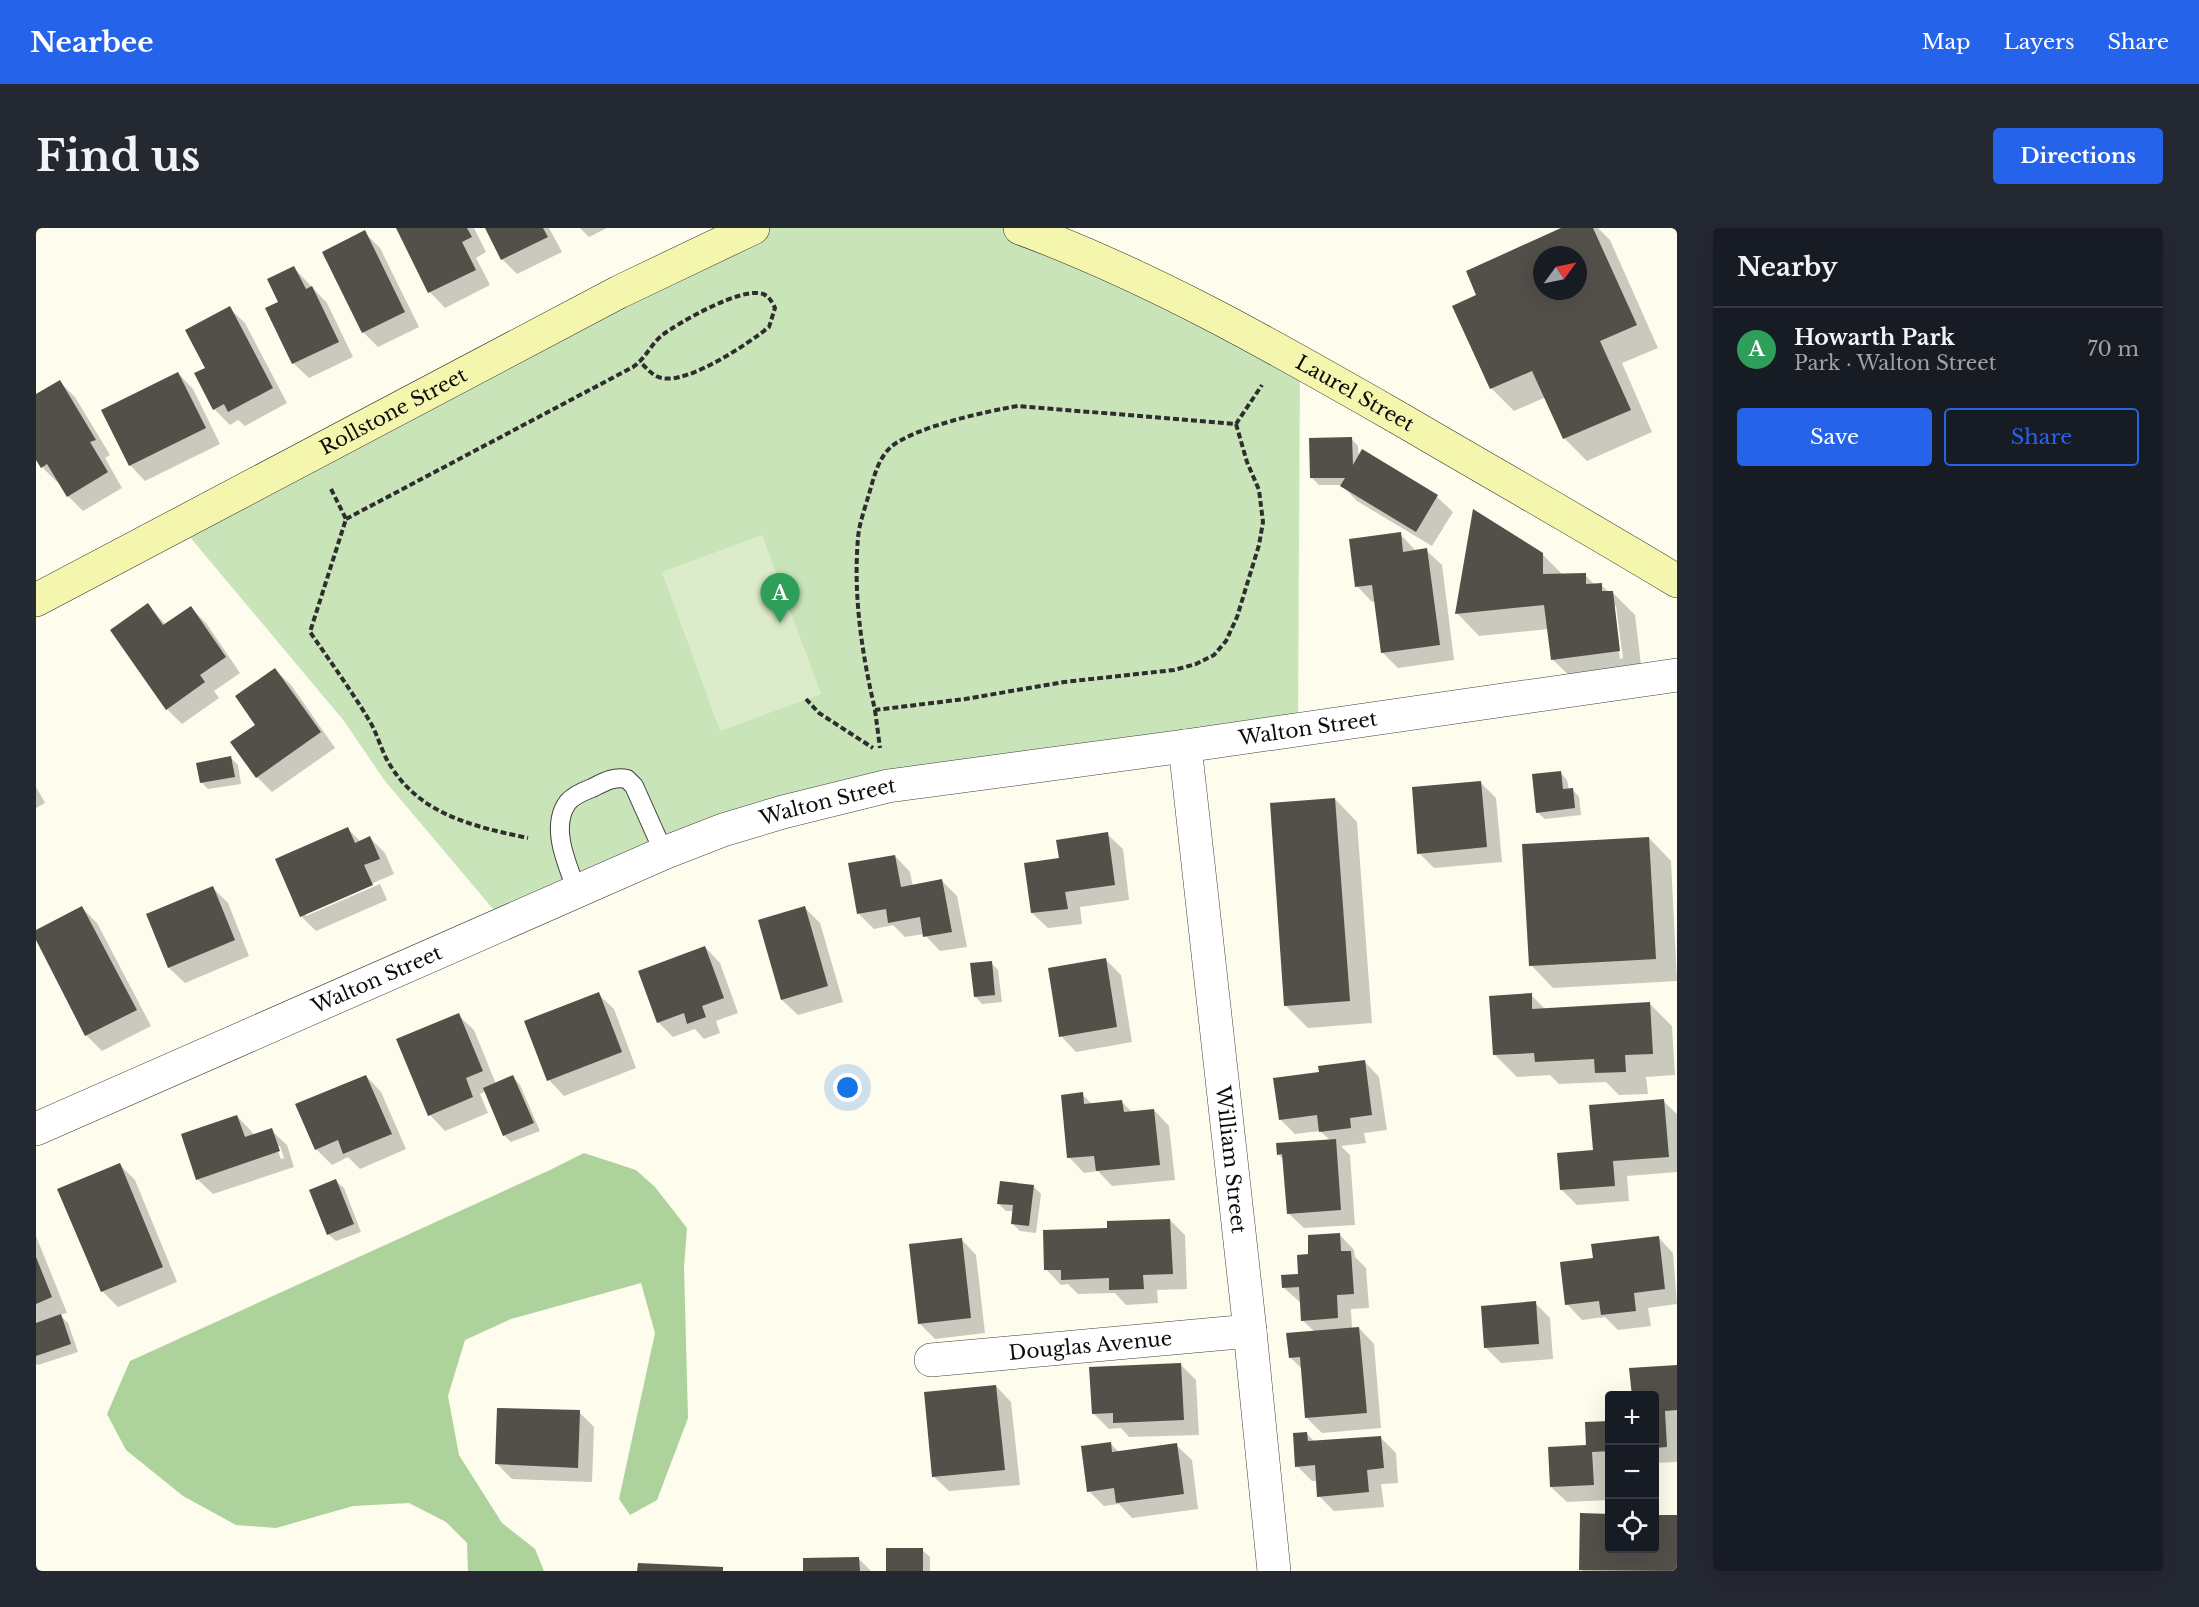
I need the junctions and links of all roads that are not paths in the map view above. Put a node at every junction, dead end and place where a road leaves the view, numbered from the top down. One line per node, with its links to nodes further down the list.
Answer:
1 (753, 228): 4 (main road, Rollstone Street)
2 (1020, 228): 3 (main road, Laurel Street)
3 (1677, 581)
4 (36, 600)
5 (1677, 675): 6 (street, Walton Street)
6 (1185, 746): 7 (street, Walton Street); 10 (street, William Street)
7 (664, 853): 8 (street, Walton Street); 8 (lane)
8 (577, 891): 9 (street, Walton Street)
9 (36, 1129)
10 (1250, 1331): 11 (street, Douglas Avenue); 12 (street, William Street)
11 (931, 1360)
12 (1274, 1571)

